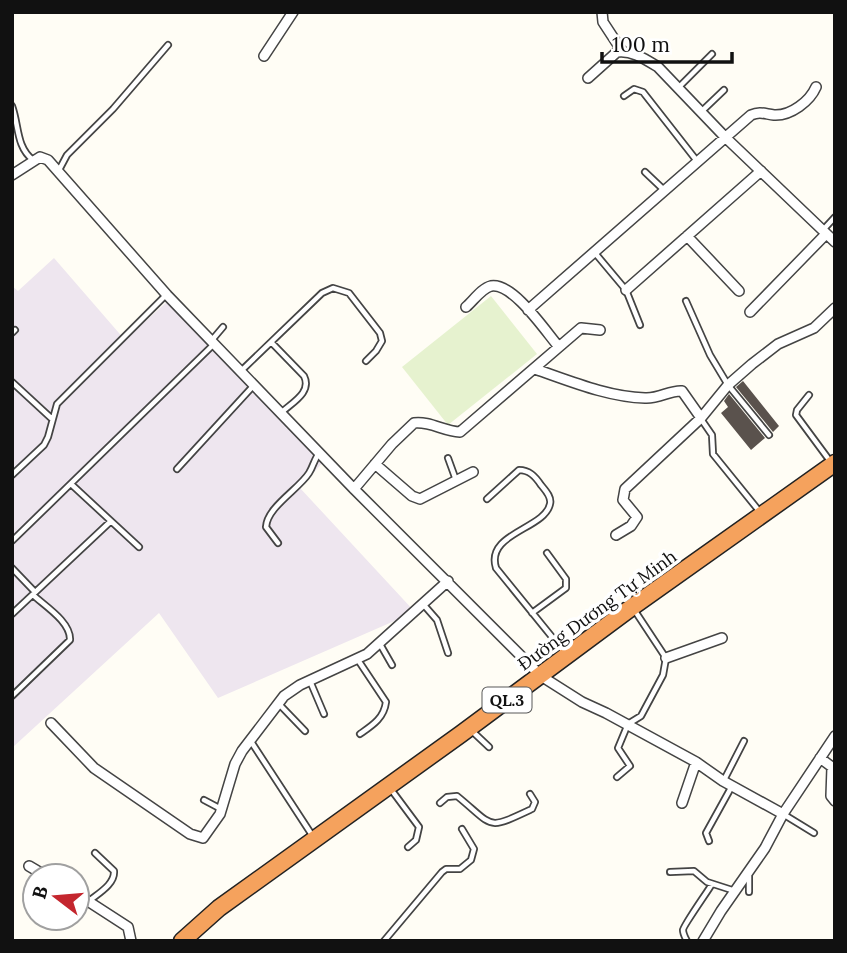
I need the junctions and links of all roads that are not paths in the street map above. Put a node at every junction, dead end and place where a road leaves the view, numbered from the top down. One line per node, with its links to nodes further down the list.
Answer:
1 (293, 12): 6 (street)
2 (601, 12): 4 (street)
3 (168, 45): 17 (lane)
4 (622, 51): 7 (street); 8 (street)
5 (712, 54): 8 (lane)
6 (264, 56)
7 (588, 78)
8 (679, 87): 13 (street)
9 (817, 87): 14 (street)
10 (724, 90): 13 (lane)
11 (624, 96): 16 (lane)
12 (12, 106): 15 (lane)
13 (702, 111): 14 (street)
14 (725, 137): 16 (street); 18 (street)
15 (33, 160): 17 (street); 20 (street)
16 (697, 160): 21 (street)
17 (58, 171): 29 (street)
18 (761, 171): 23 (street); 24 (street)
19 (645, 172): 21 (lane)
20 (12, 176)
21 (664, 190): 26 (street)
22 (835, 218): 23 (lane)
23 (824, 232): 25 (street); 34 (street)
24 (687, 236): 27 (street); 28 (street)
25 (835, 242)
26 (594, 252): 27 (lane); 33 (street)
27 (626, 290): 35 (lane)
28 (739, 291)
29 (167, 295): 38 (street); 49 (lane)
30 (686, 301): 46 (lane)
31 (466, 307): 33 (street)
32 (835, 308): 46 (street)
33 (528, 310): 40 (street)
34 (750, 312)
35 (640, 325)
36 (223, 327): 38 (lane)
37 (600, 330): 40 (street)
38 (213, 342): 43 (street); 60 (lane)
39 (271, 342): 41 (lane); 43 (lane); 48 (lane)
40 (559, 347): 42 (street)
41 (366, 361)
42 (535, 369): 50 (street); 54 (street)
43 (242, 370): 45 (street)
44 (12, 382): 49 (lane)
45 (255, 384): 48 (street); 56 (lane)
46 (728, 386): 50 (street); 51 (lane)
47 (809, 396): 55 (lane)
48 (282, 412): 52 (street)
49 (51, 418): 58 (lane)
50 (701, 418): 63 (lane); 65 (street)
51 (769, 435)
52 (320, 452): 61 (street); 67 (lane)
53 (448, 458): 59 (lane)
54 (375, 464): 59 (street); 61 (street)
55 (834, 464): 63 (highway, Đường Dương Tự Minh / QL.3)
56 (177, 469)
57 (473, 472): 59 (street)
58 (12, 475)
59 (456, 481)
60 (71, 484): 64 (lane); 66 (lane)
61 (354, 489): 71 (street)
62 (487, 499): 75 (lane)
63 (762, 515): 74 (highway, Đường Dương Tự Minh / QL.3)
64 (111, 521): 68 (lane); 72 (lane)
65 (616, 535)
66 (12, 541)
67 (278, 543)
68 (139, 547)
69 (547, 553): 75 (lane)
70 (12, 568): 72 (lane)
71 (448, 582): 73 (street); 84 (street)
72 (34, 593): 76 (lane); 86 (lane)
73 (423, 604): 78 (street); 79 (lane)
74 (632, 607): 80 (highway, Đường Dương Tự Minh / QL.3); 81 (lane)
75 (532, 613): 80 (lane)
76 (12, 614)
77 (722, 638): 81 (street)
78 (380, 644): 82 (street); 83 (lane)
79 (448, 653)
80 (567, 656): 84 (highway, Đường Dương Tự Minh / QL.3)
81 (666, 658): 90 (lane)
82 (357, 660): 85 (street); 93 (lane)
83 (392, 665)
84 (541, 676): 90 (street); 91 (highway, Đường Dương Tự Minh / QL.3)
85 (310, 681): 87 (street); 88 (lane)
86 (12, 696)
87 (278, 704): 92 (lane); 95 (street)
88 (324, 714)
89 (51, 723): 108 (street)
90 (628, 724): 99 (street); 100 (lane)
91 (469, 728): 97 (lane); 102 (highway, Đường Dương Tự Minh / QL.3)
92 (305, 731)
93 (360, 734)
94 (835, 736): 98 (street)
95 (250, 740): 108 (street); 112 (lane)
96 (744, 741): 101 (lane)
97 (489, 747)
98 (820, 758): 105 (street); 109 (street)
99 (696, 762): 101 (street); 107 (street)
100 (617, 777)
101 (728, 783): 109 (street); 113 (lane)
102 (388, 786): 112 (highway, Đường Dương Tự Minh / QL.3); 114 (lane)
103 (530, 794): 106 (lane)
104 (204, 800): 108 (lane)
105 (835, 801)
106 (440, 803)
107 (682, 803)
108 (221, 810)
109 (783, 814): 111 (lane); 117 (street)
110 (462, 829): 125 (lane)
111 (814, 833)
112 (314, 839): 124 (highway, Đường Dương Tự Minh / QL.3)
113 (709, 841)
114 (408, 847)
115 (95, 853): 121 (lane)
116 (670, 872): 118 (lane)
117 (749, 872): 119 (street); 120 (lane)
118 (712, 884): 119 (lane); 126 (lane)
119 (735, 891): 127 (street)
120 (750, 892)
121 (91, 899)
122 (91, 902): 123 (street)
123 (131, 941)
124 (182, 941)
125 (384, 941)
126 (687, 941)
127 (703, 941)

